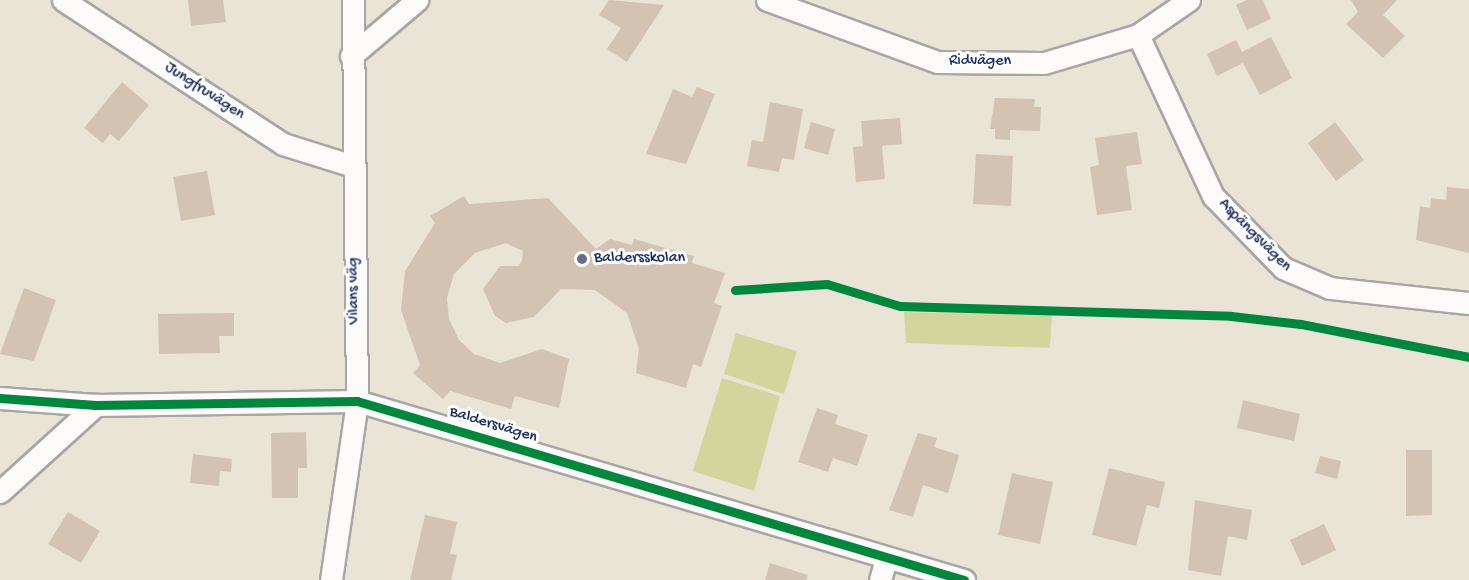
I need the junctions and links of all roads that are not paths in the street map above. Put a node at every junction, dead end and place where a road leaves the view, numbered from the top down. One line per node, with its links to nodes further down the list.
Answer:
1 (63, 0): 8 (street, Jungfruvägen)
2 (353, 0): 7 (street, Vilans väg)
3 (417, 0): 7 (street)
4 (767, 0): 6 (street, Ridvägen)
5 (1189, 0): 6 (street, Ridvägen)
6 (1138, 35): 9 (street, Aspängsvägen)
7 (351, 56): 8 (street, Vilans väg)
8 (353, 166): 11 (street, Vilans väg)
9 (1469, 303)
10 (0, 398): 12 (street, Baldersvägen)
11 (357, 401): 12 (street, Baldersvägen); 14 (street, Baldersvägen); 15 (street, Vilans väg)
12 (96, 405): 13 (street)
13 (0, 492)
14 (886, 559): 16 (street); 17 (street, Baldersvägen)
15 (331, 580)
16 (880, 580)
17 (964, 580)

